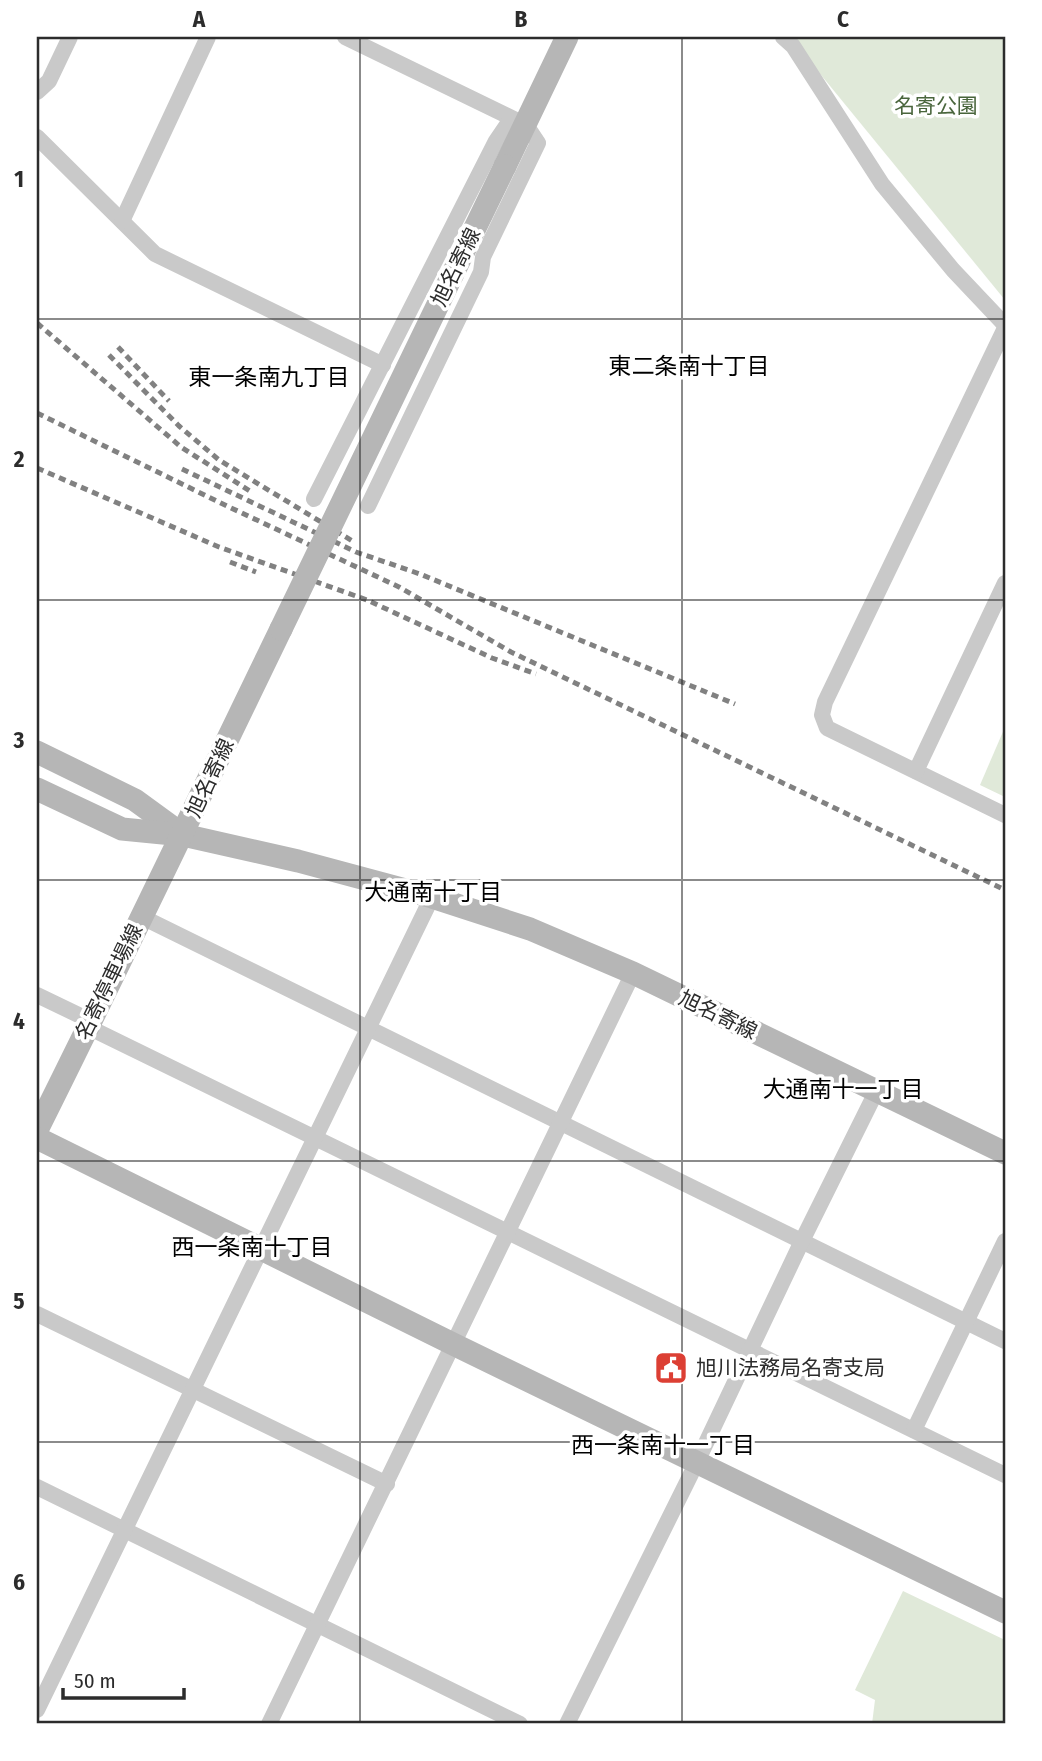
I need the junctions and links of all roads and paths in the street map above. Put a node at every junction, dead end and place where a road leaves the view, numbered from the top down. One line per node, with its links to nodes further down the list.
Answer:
1 (70, 37): 6 (street)
2 (208, 37): 9 (street)
3 (345, 37): 7 (street)
4 (567, 37): 7 (main road, 旭名寄線)
5 (783, 37): 10 (street)
6 (37, 92)
7 (519, 122): 11 (street); 13 (street); 19 (main road, 旭名寄線, bridge)
8 (37, 137): 9 (street)
9 (122, 221): 11 (street)
10 (1005, 326): 16 (street)
11 (383, 365): 12 (street)
12 (314, 499)
13 (368, 506)
14 (1005, 583): 16 (street)
15 (37, 752): 19 (main road)
16 (916, 771): 18 (street)
17 (37, 789): 19 (main road)
18 (1005, 815)
19 (183, 835): 20 (main road, 旭名寄線); 21 (main road, 名寄停車場線)
20 (432, 897): 22 (main road, 旭名寄線); 25 (street)
21 (140, 916): 24 (main road, 名寄停車場線); 25 (street)
22 (633, 973): 26 (main road, 旭名寄線); 27 (street)
23 (37, 995): 24 (street)
24 (89, 1024): 28 (main road, 名寄停車場線); 29 (street)
25 (369, 1029): 27 (street); 29 (street)
26 (876, 1092): 31 (main road, 旭名寄線); 33 (street)
27 (559, 1123): 32 (street); 33 (street)
28 (37, 1130)
29 (315, 1137): 32 (street); 35 (street)
30 (37, 1138): 35 (main road)
31 (1005, 1153)
32 (507, 1231): 39 (street); 40 (street)
33 (802, 1241): 37 (street); 40 (street)
34 (1005, 1241): 37 (street)
35 (262, 1250): 39 (main road); 41 (street)
36 (37, 1314): 41 (street)
37 (967, 1322): 38 (street); 42 (street)
38 (1005, 1341)
39 (453, 1344): 43 (main road); 45 (street)
40 (751, 1350): 42 (street); 43 (street)
41 (193, 1389): 45 (street); 47 (street)
42 (914, 1430): 44 (street)
43 (697, 1462): 48 (main road); 53 (street)
44 (1005, 1475)
45 (387, 1484): 49 (street)
46 (37, 1487): 47 (street)
47 (125, 1530): 49 (street); 50 (street)
48 (1005, 1612)
49 (318, 1625): 51 (street); 52 (street)
50 (37, 1710)
51 (269, 1724)
52 (520, 1724)
53 (567, 1724)

